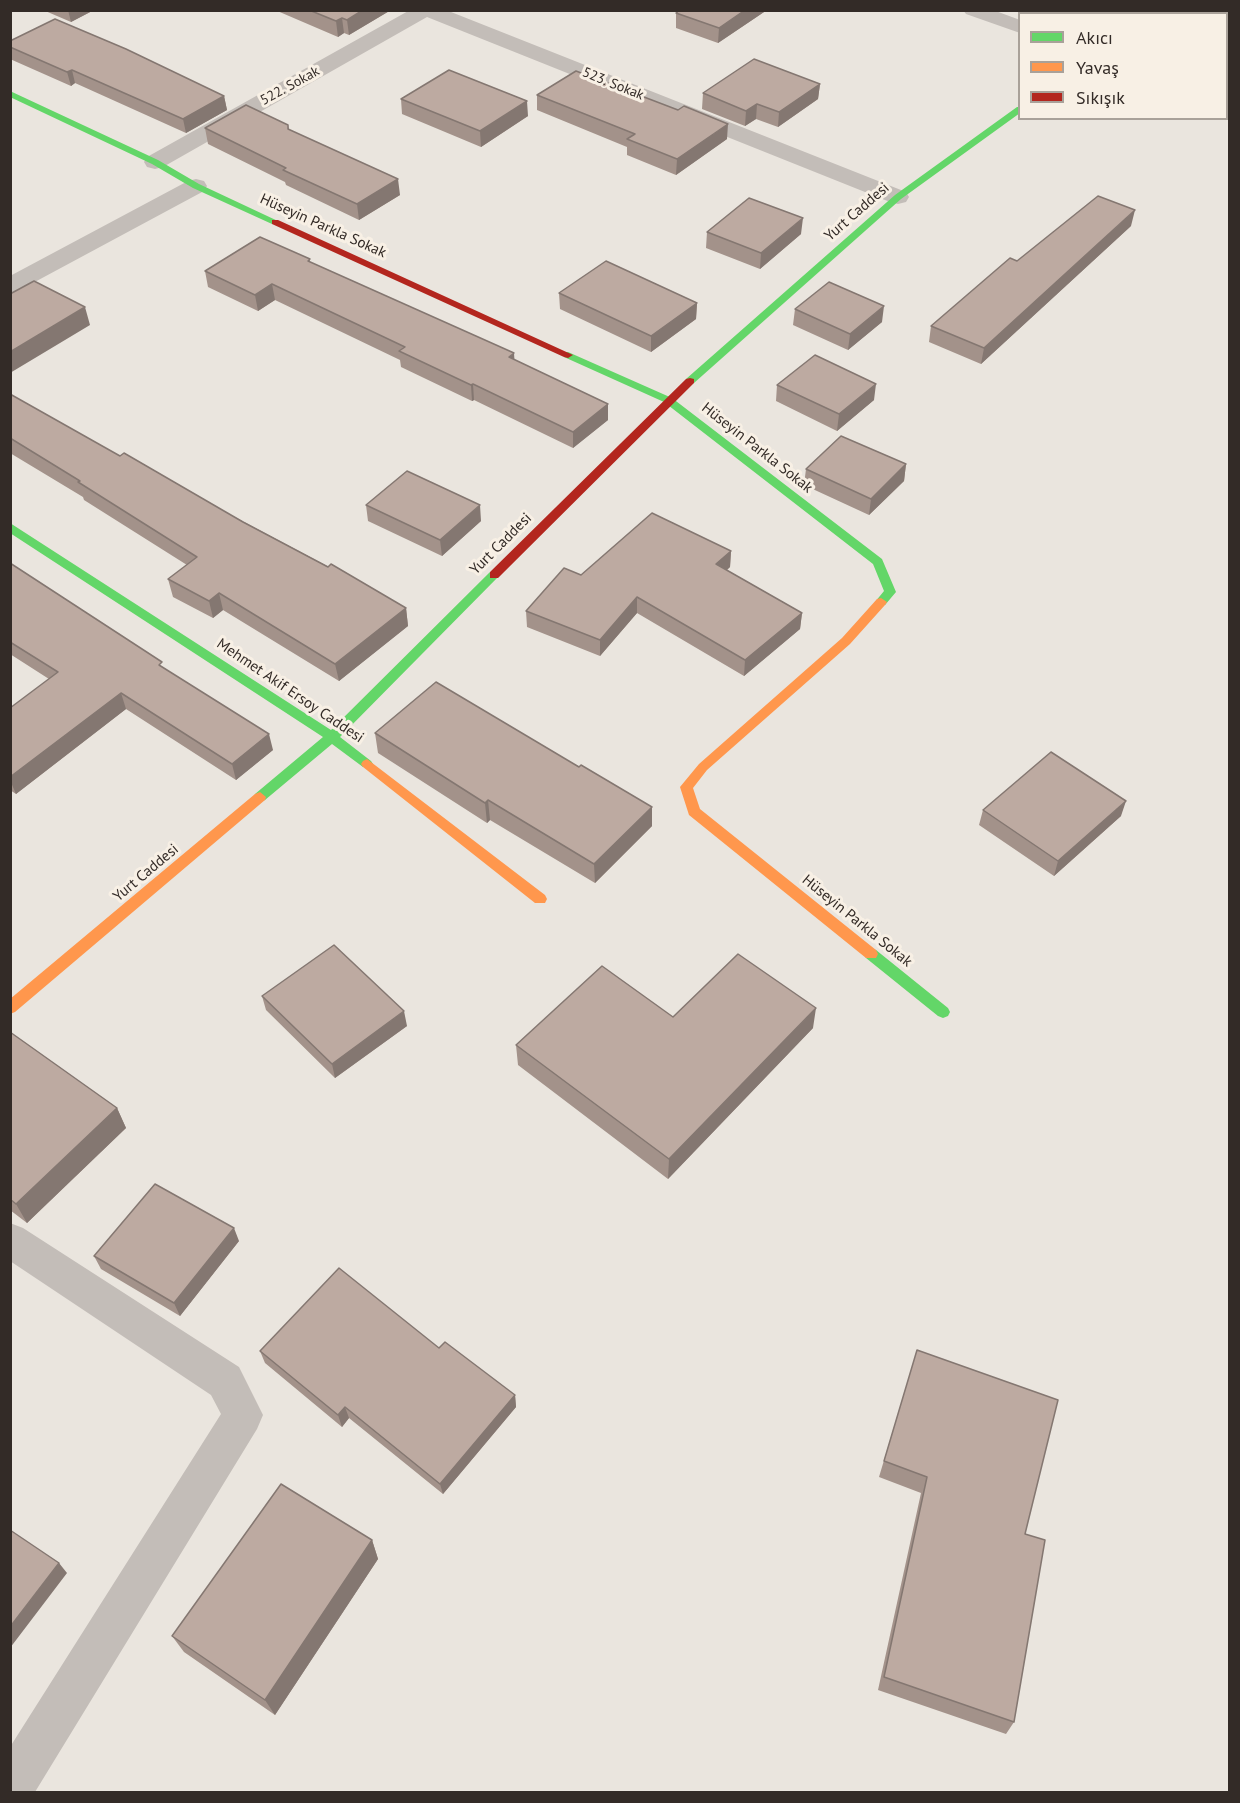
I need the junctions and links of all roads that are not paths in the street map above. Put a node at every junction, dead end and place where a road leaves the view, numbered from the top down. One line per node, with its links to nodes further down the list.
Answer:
1 (426, 10): 6 (street, 522. Sokak); 8 (street, 523. Sokak)
2 (973, 10): 3 (street)
3 (1018, 26)
4 (10, 93): 6 (street, Hüseyin Parkla Sokak)
5 (1018, 110): 8 (street, Yurt Caddesi)
6 (155, 162): 7 (street, Hüseyin Parkla Sokak)
7 (196, 186): 9 (street); 10 (street, Hüseyin Parkla Sokak)
8 (898, 197): 10 (street, Yurt Caddesi)
9 (10, 286)
10 (668, 400): 12 (street, Yurt Caddesi); 15 (street, Hüseyin Parkla Sokak)
11 (10, 527): 12 (street, Mehmet Akif Ersoy Caddesi)
12 (332, 737): 13 (street, Mehmet Akif Ersoy Caddesi); 14 (street, Yurt Caddesi)
13 (540, 899)
14 (10, 1008)
15 (943, 1012)
16 (10, 1240): 17 (street)
17 (10, 1790)

